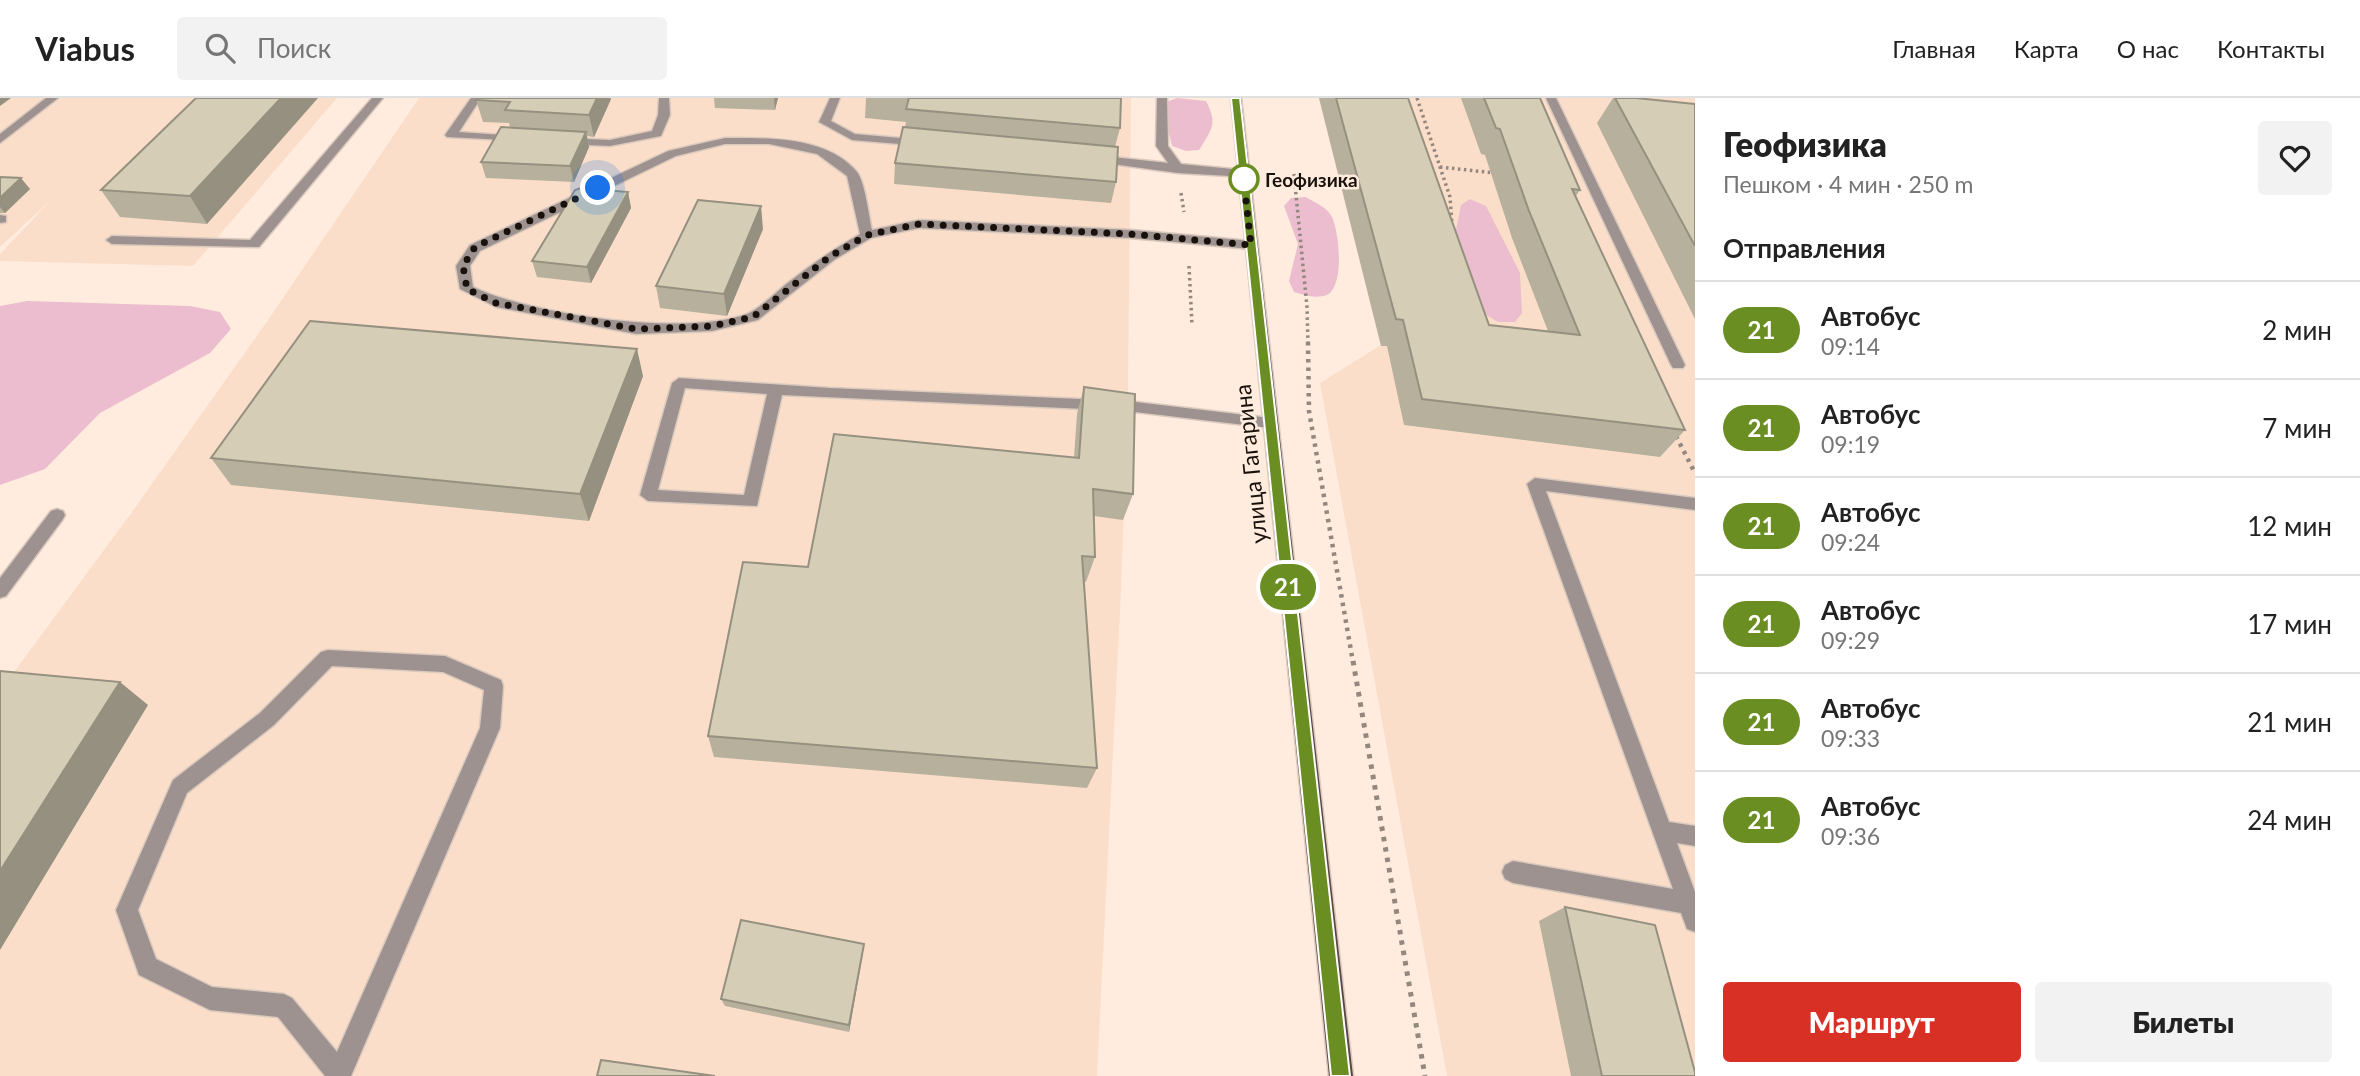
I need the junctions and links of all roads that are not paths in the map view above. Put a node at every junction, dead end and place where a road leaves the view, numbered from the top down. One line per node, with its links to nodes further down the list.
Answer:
1 (54, 98): 10 (lane)
2 (378, 98): 17 (lane)
3 (477, 98): 9 (lane)
4 (664, 98): 11 (lane)
5 (835, 98): 12 (lane)
6 (1162, 98): 14 (lane)
7 (1236, 98): 15 (main road, улица Гагарина)
8 (1552, 98): 19 (lane)
9 (531, 139)
10 (0, 140)
11 (557, 141)
12 (932, 144)
13 (1078, 158): 14 (lane)
14 (1178, 169): 15 (lane)
15 (1243, 174): 18 (main road, улица Гагарина)
16 (867, 235): 16 (lane); 18 (lane)
17 (112, 240)
18 (1251, 245): 21 (main road, улица Гагарина)
19 (1678, 365)
20 (776, 390): 20 (lane); 21 (lane)
21 (1270, 423): 30 (main road, улица Гагарина)
22 (1695, 504): 25 (lane)
23 (57, 515): 24 (lane)
24 (0, 591)
25 (1662, 831): 26 (lane); 28 (lane)
26 (1695, 836)
27 (1513, 872): 28 (lane)
28 (1692, 912)
29 (339, 1076): 29 (lane)
30 (1341, 1076)

